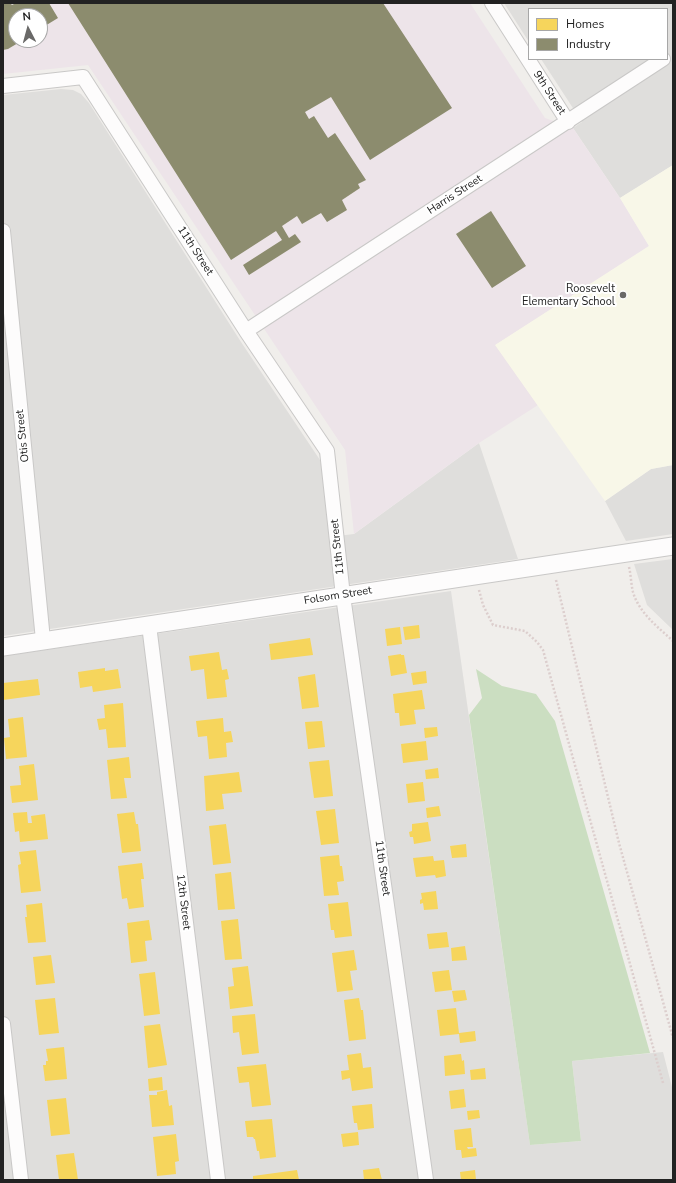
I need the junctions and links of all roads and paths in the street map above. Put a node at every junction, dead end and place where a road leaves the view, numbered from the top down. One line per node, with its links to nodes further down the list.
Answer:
1 (492, 3): 2 (street, 9th Street)
2 (528, 59)
3 (528, 60): 6 (street, 9th Street)
4 (661, 60): 6 (street, Harris Street)
5 (3, 86): 8 (street, 11th Street)
6 (568, 122): 8 (street, Harris Street)
7 (3, 231): 15 (street, Otis Street)
8 (246, 331): 13 (street, 11th Street)
9 (673, 546): 11 (street, Folsom Street)
10 (630, 571): 16 (path)
11 (477, 575): 13 (street, Folsom Street); 20 (path)
12 (556, 580): 19 (path)
13 (343, 596): 14 (street, Folsom Street); 23 (street, 11th Street)
14 (149, 625): 15 (street, Folsom Street); 22 (street, 12th Street)
15 (43, 640): 17 (street, Folsom Street)
16 (673, 641)
17 (3, 647)
18 (3, 1024): 21 (street)
19 (673, 1038)
20 (663, 1083)
21 (21, 1180)
22 (218, 1180)
23 (426, 1180)

